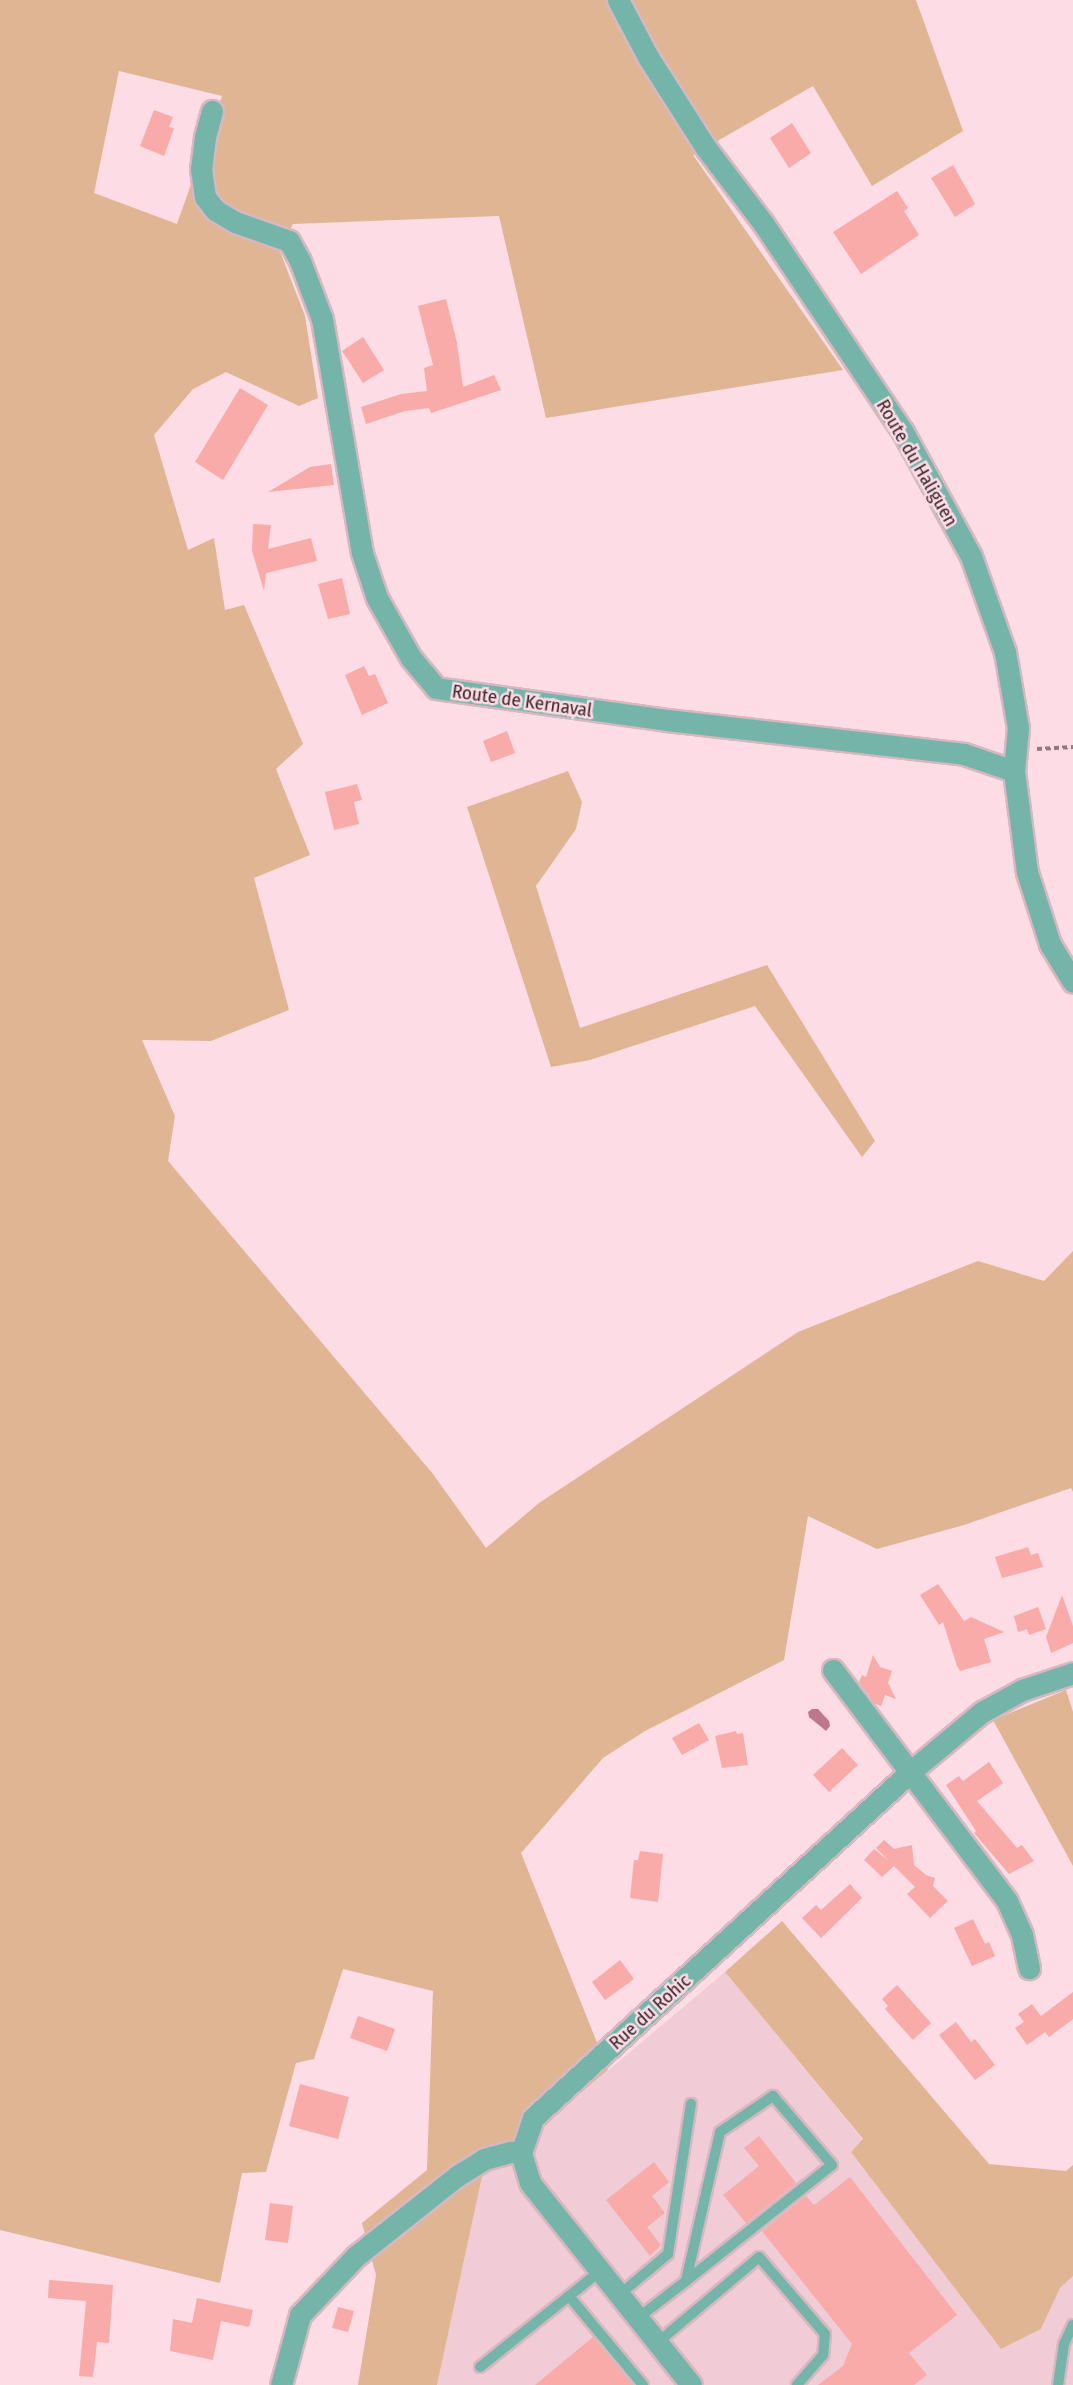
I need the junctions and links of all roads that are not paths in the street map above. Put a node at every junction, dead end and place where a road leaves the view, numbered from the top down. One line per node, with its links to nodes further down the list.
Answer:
1 (618, 0): 3 (street, Route du Haliguen)
2 (212, 111): 3 (street, Route de Kernaval)
3 (1015, 761): 4 (street, Route du Haliguen)
4 (1073, 982)
5 (833, 1670): 7 (street)
6 (1073, 1673): 7 (street, Rue du Rohic)
7 (909, 1773): 8 (street); 10 (street, Rue du Rohic)
8 (1029, 1968)
9 (691, 2104): 13 (lane)
10 (521, 2153): 11 (street); 19 (street)
11 (600, 2271): 13 (street); 14 (lane)
12 (685, 2281): 12 (lane); 15 (lane)
13 (619, 2295): 15 (street)
14 (569, 2296): 18 (lane); 20 (lane)
15 (638, 2318): 17 (street)
16 (1073, 2325): 23 (lane)
17 (657, 2343): 21 (street); 22 (lane)
18 (480, 2367)
19 (281, 2385)
20 (643, 2385)
21 (691, 2385)
22 (797, 2385)
23 (1058, 2385)

